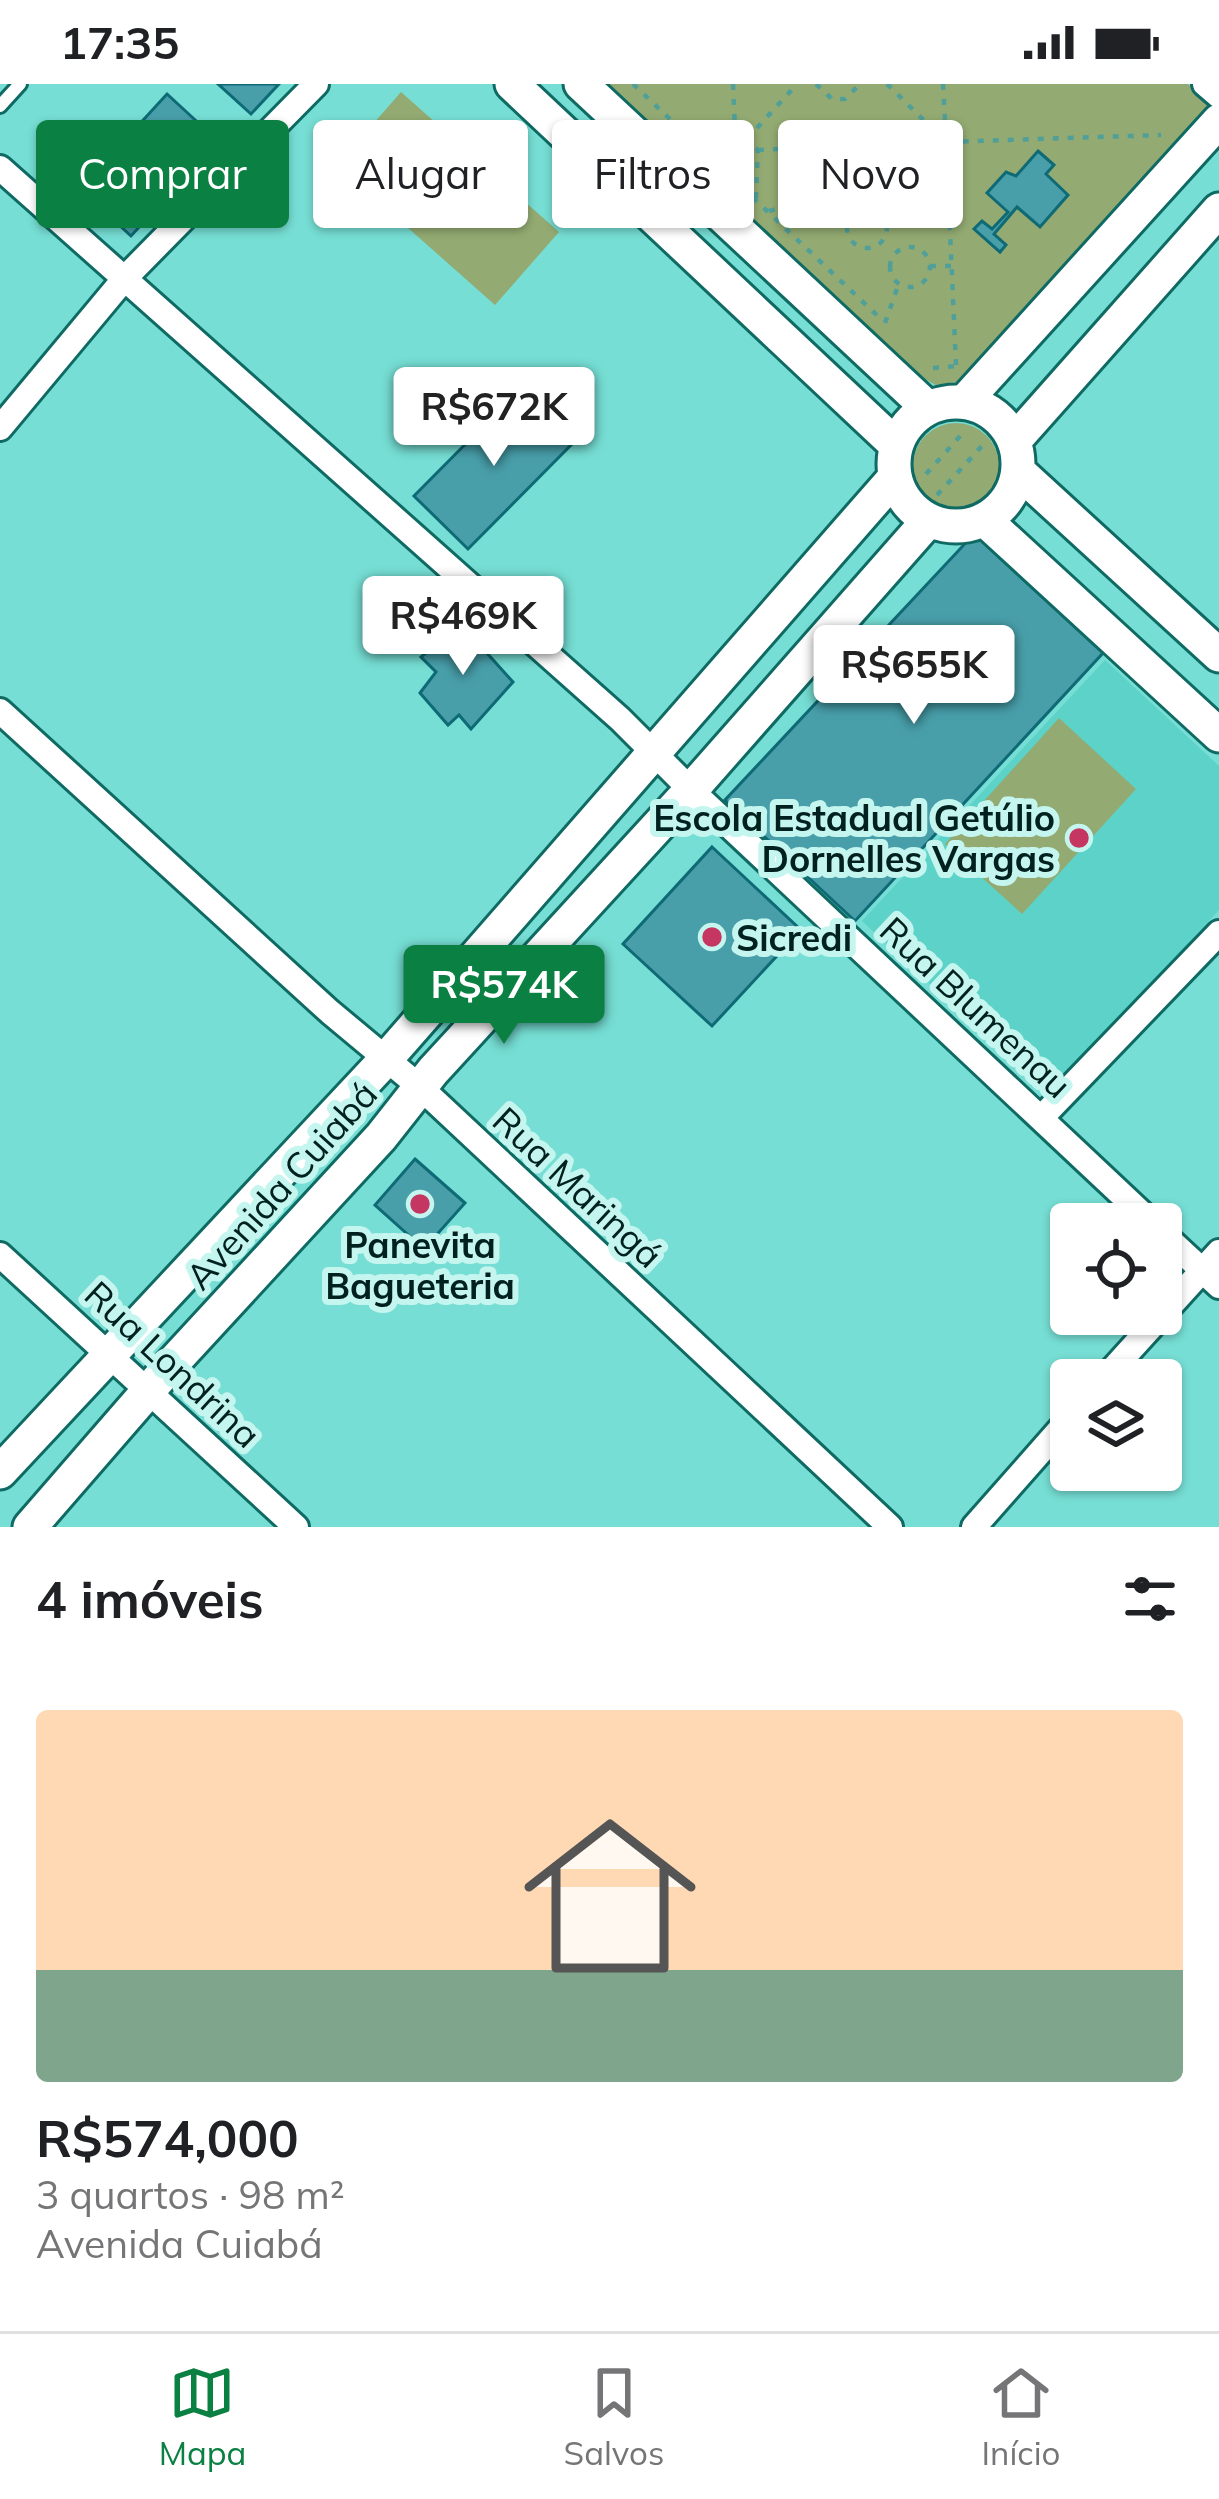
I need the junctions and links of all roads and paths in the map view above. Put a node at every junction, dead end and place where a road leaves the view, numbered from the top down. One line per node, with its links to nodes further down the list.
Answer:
1 (20, 84): 14 (lane)
2 (316, 84): 38 (street)
3 (512, 84): 47 (street)
4 (581, 84): 44 (street)
5 (633, 84): 15 (path)
6 (733, 84): 16 (path)
7 (797, 84): 20 (path)
8 (816, 84): 9 (path)
9 (860, 84)
10 (887, 84): 17 (path)
11 (944, 84): 18 (path)
12 (1205, 84): 13 (street)
13 (1219, 96)
14 (0, 106)
15 (673, 120)
16 (735, 120)
17 (924, 120)
18 (945, 120)
19 (1219, 121): 43 (street)
20 (754, 131)
21 (1179, 135): 22 (path)
22 (963, 141)
23 (754, 147): 25 (path)
24 (778, 150): 25 (path)
25 (758, 151): 27 (path)
26 (0, 168): 38 (street, Rua Blumenau)
27 (756, 198): 30 (path)
28 (778, 209): 30 (path)
29 (1219, 210): 46 (street)
30 (769, 211): 40 (path)
31 (849, 228): 34 (path)
32 (886, 228): 34 (path)
33 (950, 228): 37 (path)
34 (883, 240): 35 (path)
35 (896, 254): 36 (path); 39 (path)
36 (930, 266): 37 (path); 39 (path)
37 (952, 266): 42 (path)
38 (125, 278): 45 (street); 53 (street, Rua Blumenau)
39 (899, 283): 40 (path)
40 (886, 323): 41 (path)
41 (898, 336)
42 (924, 361)
43 (964, 402): 44 (street); 46 (street)
44 (928, 408): 47 (street)
45 (0, 428)
46 (1016, 456): 48 (street); 50 (street)
47 (896, 461): 49 (street); 53 (street, Avenida Cuiabá)
48 (985, 520): 49 (street); 52 (street)
49 (928, 521): 54 (street, Avenida Cuiabá)
50 (1219, 655)
51 (0, 711): 56 (street, Rua Maringá)
52 (1219, 735)
53 (654, 752): 54 (street, Rua Blumenau); 56 (street, Avenida Cuiabá)
54 (691, 790): 57 (street, Avenida Cuiabá); 58 (street, Rua Blumenau)
55 (1219, 933): 58 (street)
56 (387, 1058): 57 (street, Rua Maringá); 63 (street, Avenida Cuiabá)
57 (420, 1088): 65 (street, Avenida Cuiabá); 70 (street, Rua Maringá)
58 (1042, 1117): 59 (street, Rua Blumenau)
59 (1131, 1203)
60 (1182, 1247): 62 (street)
61 (0, 1255): 63 (street, Rua Londrina)
62 (1213, 1269): 64 (street)
63 (110, 1354): 65 (street, Rua Londrina); 67 (street, Avenida Cuiabá)
64 (1124, 1359)
65 (150, 1392): 68 (street, Avenida Cuiabá); 69 (street, Rua Londrina)
66 (1050, 1441): 71 (street)
67 (0, 1472)
68 (30, 1527)
69 (296, 1527)
70 (890, 1527)
71 (974, 1527)

